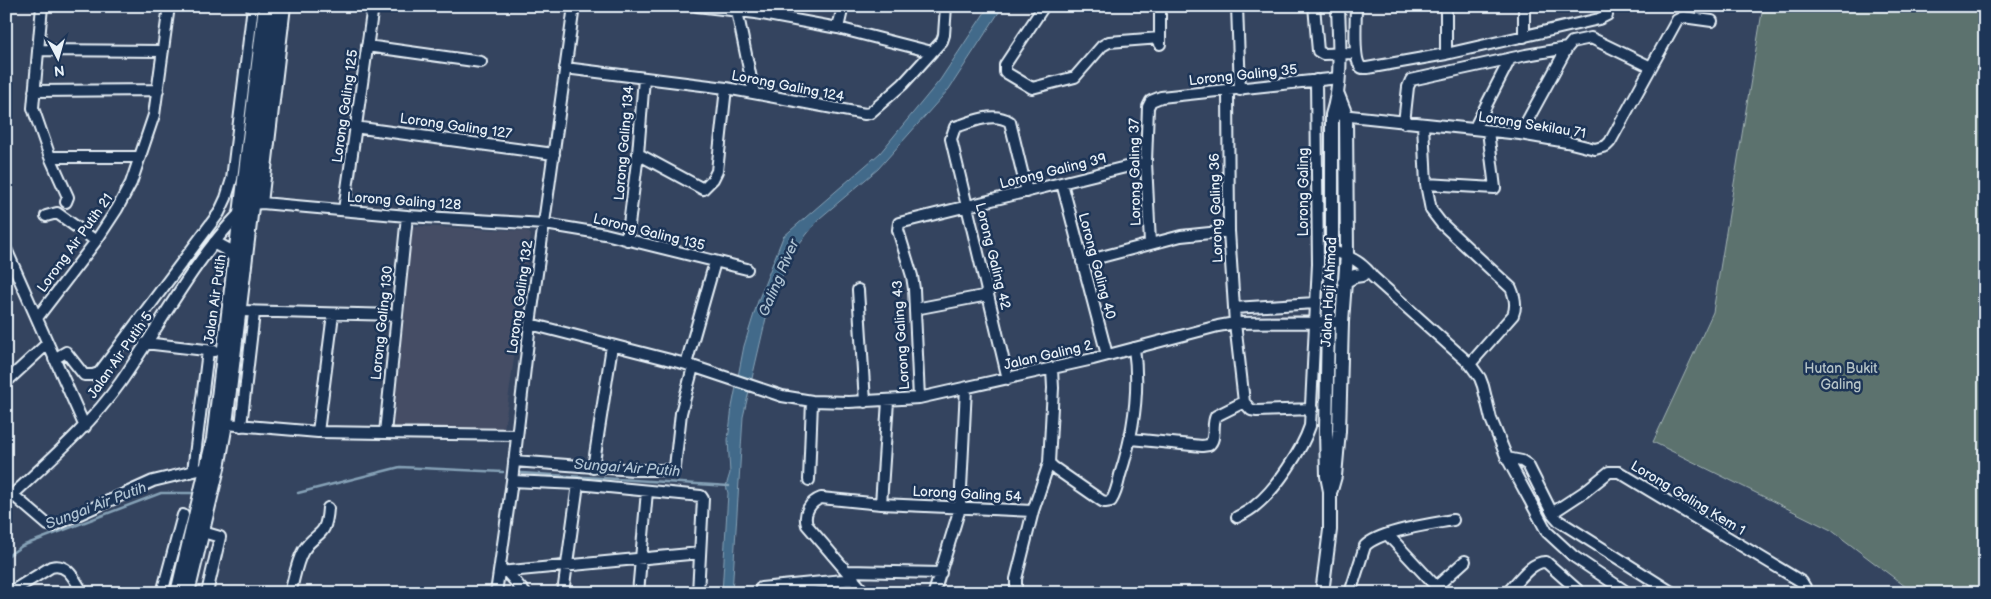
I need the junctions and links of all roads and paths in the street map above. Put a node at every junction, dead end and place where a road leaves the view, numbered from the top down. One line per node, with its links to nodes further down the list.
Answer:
1 (42, 6): 27 (street)
2 (169, 6): 28 (street, Lorong Air Putih 21)
3 (253, 6): 48 (street)
4 (266, 6): 48 (street, Jalan Air Putih)
5 (276, 6): 66 (street, Jalan Air Putih)
6 (285, 6): 66 (street)
7 (373, 6): 25 (street, Lorong Galing 125)
8 (574, 6): 36 (street, Lorong Galing 132)
9 (697, 6): 21 (street)
10 (843, 6): 23 (street)
11 (946, 6): 29 (street, Lorong Galing 124)
12 (1044, 6): 13 (street)
13 (1160, 6)
14 (1237, 6): 42 (street)
15 (1314, 6): 31 (street)
16 (1338, 6): 31 (street, Jalan Haji Ahmad)
17 (1356, 6): 30 (street)
18 (1446, 6): 32 (street)
19 (1524, 6): 24 (street)
20 (1607, 6): 24 (street)
21 (738, 8): 23 (street); 45 (street)
22 (1712, 21): 35 (street, Lorong Sekilau 71)
23 (838, 28): 29 (street)
24 (1524, 36): 32 (street)
25 (367, 46): 34 (street); 53 (street, Lorong Galing 125)
26 (1567, 48): 33 (street); 35 (street); 56 (street)
27 (38, 50): 28 (street); 44 (street)
28 (162, 51): 41 (street, Lorong Air Putih 21)
29 (932, 52): 45 (street, Lorong Galing 124)
30 (1356, 53): 31 (street); 32 (street)
31 (1340, 54): 38 (street, Jalan Haji Ahmad)
32 (1446, 54)
33 (1510, 59): 51 (street); 54 (street)
34 (480, 62)
35 (1651, 67): 56 (street, Lorong Sekilau 71)
36 (565, 68): 37 (street, Lorong Galing 124); 57 (street, Lorong Galing 132)
37 (644, 78): 40 (street, Lorong Galing 124); 58 (street, Lorong Galing 134)
38 (1338, 78): 39 (street, Lorong Galing 35); 46 (street, Jalan Haji Ahmad)
39 (1316, 80): 42 (street, Lorong Galing 35); 91 (street, Lorong Galing)
40 (726, 88): 45 (street, Lorong Galing 124); 58 (street)
41 (158, 90): 44 (street); 60 (street, Lorong Air Putih 21)
42 (1240, 90): 43 (street, Lorong Galing 35)
43 (1228, 91): 47 (street, Lorong Galing 35); 73 (street, Lorong Galing 36)
44 (34, 92): 59 (street)
45 (754, 92)
46 (1338, 94): 49 (street, Jalan Haji Ahmad); 50 (street, Jalan Haji Ahmad)
47 (1151, 101): 61 (street, Lorong Galing 37)
48 (248, 107): 69 (street, Jalan Air Putih); 88 (street)
49 (1332, 115): 50 (street, Lorong Sekilau 71); 80 (street, Jalan Haji Ahmad)
50 (1346, 115): 51 (street, Lorong Sekilau 71); 80 (street, Jalan Haji Ahmad)
51 (1404, 123): 52 (street, Lorong Sekilau 71)
52 (1423, 125): 54 (street, Lorong Sekilau 71); 63 (street)
53 (354, 127): 57 (street, Lorong Galing 127); 68 (street, Lorong Galing 125)
54 (1474, 129): 55 (street, Lorong Sekilau 71)
55 (1488, 130): 56 (street, Lorong Sekilau 71); 63 (street)
56 (1520, 134)
57 (554, 154): 72 (street, Lorong Galing 132)
58 (638, 154): 74 (street, Lorong Galing 134)
59 (50, 157): 60 (street); 65 (street)
60 (140, 157): 75 (street, Lorong Air Putih 21)
61 (1146, 162): 62 (street, Lorong Galing 39); 77 (street, Lorong Galing 37)
62 (1062, 183): 64 (street, Lorong Galing 39); 82 (street, Lorong Galing 40)
63 (1426, 184): 112 (street)
64 (1027, 192): 67 (street, Lorong Galing 39); 67 (street, Lorong Galing 42)
65 (66, 202)
66 (258, 204): 68 (street, Lorong Galing 128); 69 (street); 94 (street, Jalan Air Putih)
67 (967, 206): 89 (street, Lorong Galing 42); 93 (street, Lorong Galing 43)
68 (344, 210): 71 (street, Lorong Galing 128)
69 (241, 212): 76 (street, Jalan Air Putih 5); 79 (street, Jalan Air Putih)
70 (46, 216): 75 (street)
71 (407, 216): 72 (street, Lorong Galing 128); 97 (street, Lorong Galing 130)
72 (545, 224): 74 (street, Lorong Galing 135); 103 (street, Lorong Galing 132)
73 (1229, 231): 77 (street); 92 (street, Lorong Galing 36)
74 (627, 240): 81 (street, Lorong Galing 135)
75 (96, 241): 98 (street, Lorong Air Putih 21)
76 (215, 243): 79 (street); 90 (street, Jalan Air Putih 5)
77 (1150, 243): 82 (street)
78 (6, 249): 83 (street)
79 (235, 258): 109 (street, Jalan Air Putih)
80 (1339, 259): 85 (street); 86 (street, Jalan Haji Ahmad); 102 (street, Jalan Haji Ahmad)
81 (715, 262): 84 (street, Lorong Galing 135); 113 (street)
82 (1082, 262): 110 (street, Lorong Galing 40)
83 (9, 265): 98 (street)
84 (747, 269)
85 (1367, 276): 86 (street); 112 (street)
86 (1344, 282): 100 (street, Jalan Haji Ahmad)
87 (858, 290): 121 (street)
88 (160, 292): 90 (street); 111 (street)
89 (988, 294): 93 (street); 115 (street, Lorong Galing 42)
90 (174, 300): 104 (street, Jalan Air Putih 5)
91 (1315, 303): 92 (street); 99 (street, Lorong Galing)
92 (1234, 308): 101 (street, Lorong Galing 36)
93 (915, 309): 118 (street, Lorong Galing 43)
94 (239, 311): 95 (street); 124 (street, Jalan Air Putih)
95 (254, 313): 96 (street); 125 (street)
96 (333, 314): 97 (street); 127 (street)
97 (397, 315): 128 (street, Lorong Galing 130)
98 (37, 318): 105 (street)
99 (1315, 322): 101 (street, Jalan Galing 2); 102 (street, Jalan Galing 2); 123 (street, Lorong Galing)
100 (1342, 322): 102 (street, Jalan Galing 2); 141 (street, Jalan Haji Ahmad)
101 (1235, 323): 107 (street, Jalan Galing 2); 122 (street, Lorong Galing 36)
102 (1328, 323): 141 (street, Jalan Haji Ahmad)
103 (530, 324): 106 (street, Jalan Galing 2); 129 (street, Lorong Galing 132)
104 (146, 343): 108 (street); 126 (street, Jalan Air Putih 5)
105 (47, 344): 111 (street); 116 (street)
106 (612, 346): 113 (street, Jalan Galing 2); 135 (street)
107 (1134, 348): 110 (street, Jalan Galing 2); 130 (street)
108 (208, 351): 109 (street); 136 (street)
109 (223, 352): 134 (street, Jalan Air Putih)
110 (1107, 356): 114 (street, Jalan Galing 2)
111 (54, 359): 126 (street)
112 (1470, 364): 131 (street)
113 (690, 365): 119 (street, Jalan Galing 2); 135 (street)
114 (1052, 369): 115 (street, Jalan Galing 2); 133 (street)
115 (1008, 379): 117 (street, Jalan Galing 2)
116 (6, 382)
117 (966, 388): 118 (street, Jalan Galing 2); 145 (street)
118 (919, 398): 120 (street, Jalan Galing 2)
119 (812, 401): 121 (street, Jalan Galing 2); 137 (street)
120 (888, 401): 121 (street, Jalan Galing 2); 143 (street)
121 (865, 402)
122 (1244, 402): 123 (street); 130 (street)
123 (1312, 409): 149 (street, Lorong Galing)
124 (226, 424): 125 (street); 151 (street, Jalan Air Putih)
125 (241, 426): 127 (street)
126 (85, 427): 142 (street, Jalan Air Putih 5)
127 (318, 432): 128 (street)
128 (385, 433): 129 (street)
129 (516, 435): 132 (street, Lorong Galing 132)
130 (1131, 439): 133 (street)
131 (1507, 458): 147 (street); 181 (street)
132 (514, 461): 135 (street); 138 (street, Lorong Galing 132)
133 (1050, 462): 146 (street)
134 (207, 468): 136 (street); 165 (street, Jalan Air Putih)
135 (593, 468)
136 (193, 471): 142 (street)
137 (808, 480)
138 (512, 481): 139 (street); 157 (street, Lorong Galing 132)
139 (578, 484): 140 (street); 156 (street)
140 (647, 491): 153 (street); 154 (street)
141 (1330, 491): 177 (street, Jalan Haji Ahmad)
142 (10, 498)
143 (882, 504): 145 (street, Lorong Galing 54); 159 (street, Lorong Galing 54)
144 (328, 508): 168 (street)
145 (960, 508): 146 (street, Lorong Galing 54); 158 (street)
146 (1033, 511): 176 (street, Lorong Galing 54)
147 (1552, 513): 182 (street); 183 (street, Lorong Galing Kem 1)
148 (183, 514): 164 (street)
149 (1237, 518)
150 (1453, 520): 152 (street)
151 (203, 532): 166 (street, Jalan Air Putih); 167 (street)
152 (1388, 535): 161 (street); 178 (street)
153 (700, 553): 154 (street); 173 (street)
154 (642, 558): 156 (street); 172 (street)
155 (1464, 561): 161 (street)
156 (566, 565): 157 (street); 171 (street)
157 (503, 572): 169 (street, Lorong Galing 132); 170 (street)
158 (941, 573): 159 (street); 175 (street)
159 (851, 575): 160 (street); 174 (street)
160 (761, 588)
161 (1439, 590)
162 (9, 593): 163 (street)
163 (83, 593)
164 (162, 593)
165 (177, 593)
166 (188, 593)
167 (206, 593)
168 (290, 593)
169 (496, 593)
170 (525, 593)
171 (563, 593)
172 (638, 593)
173 (698, 593)
174 (866, 593)
175 (934, 593)
176 (1016, 593)
177 (1322, 593)
178 (1350, 593)
179 (1507, 593): 180 (street)
180 (1581, 593)
181 (1628, 593)
182 (1673, 593)
183 (1806, 593)

